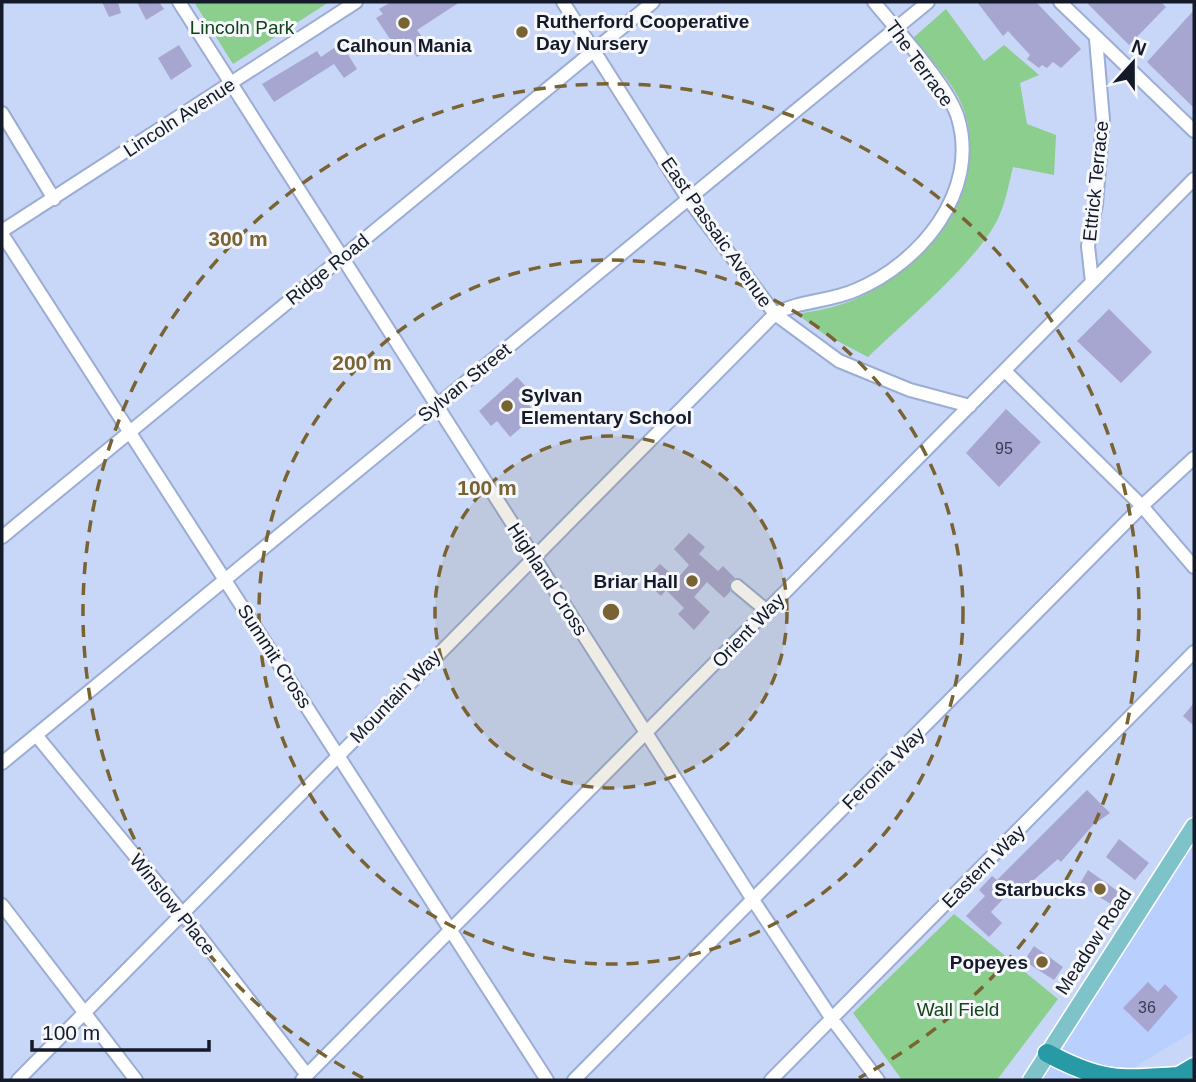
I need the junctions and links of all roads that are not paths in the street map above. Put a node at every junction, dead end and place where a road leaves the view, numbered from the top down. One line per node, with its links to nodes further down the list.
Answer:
1 (179, 2): 11 (street, Highland Cross)
2 (356, 2): 11 (street, Lincoln Avenue)
3 (563, 2): 10 (street, East Passaic Avenue)
4 (653, 2): 10 (street, Ridge Road)
5 (874, 2): 8 (street, The Terrace)
6 (928, 2): 8 (street, Sylvan Street)
7 (1060, 2): 9 (street)
8 (895, 28): 16 (street, Sylvan Street); 20 (street, The Terrace)
9 (1096, 39): 13 (street); 19 (street, Ettrick Terrace)
10 (596, 49): 16 (street, East Passaic Avenue); 18 (street, Ridge Road)
11 (231, 83): 15 (street, Lincoln Avenue); 18 (street, Highland Cross)
12 (2, 113): 15 (street)
13 (1194, 131)
14 (1194, 179): 19 (street, Orient Way)
15 (54, 199): 17 (street, Lincoln Avenue)
16 (688, 199): 20 (street, East Passaic Avenue); 22 (street, Sylvan Street)
17 (2, 232): 24 (street, Summit Cross)
18 (342, 257): 22 (street, Highland Cross); 24 (street, Ridge Road)
19 (1092, 282): 21 (street, Orient Way)
20 (775, 314): 23 (street, East Passaic Avenue); 28 (street, Mountain Way)
21 (1005, 371): 23 (street, Orient Way); 26 (street)
22 (436, 405): 28 (street, Highland Cross); 30 (street, Sylvan Street)
23 (970, 405): 32 (street, Orient Way)
24 (128, 432): 27 (street, Ridge Road); 30 (street, Summit Cross)
25 (1194, 458): 26 (street, Feronia Way)
26 (1142, 506): 29 (street); 39 (street, Feronia Way)
27 (2, 537)
28 (533, 556): 34 (street, Highland Cross); 36 (street, Mountain Way)
29 (1194, 567)
30 (227, 581): 35 (street, Sylvan Street); 36 (street, Summit Cross)
31 (737, 586): 32 (street)
32 (767, 611): 34 (street, Orient Way)
33 (1194, 652): 44 (street, Eastern Way)
34 (647, 733): 39 (street, Highland Cross); 42 (street, Orient Way)
35 (36, 735): 37 (street, Sylvan Street); 41 (street, Winslow Place)
36 (338, 755): 41 (street, Mountain Way); 42 (street, Summit Cross)
37 (2, 763)
38 (1194, 826): 45 (main road, Meadow Road)
39 (753, 900): 44 (street, Highland Cross); 51 (street, Feronia Way)
40 (2, 905): 43 (street)
41 (181, 912): 43 (street, Mountain Way); 47 (street, Winslow Place)
42 (450, 933): 47 (street, Orient Way); 50 (street, Summit Cross)
43 (85, 1015): 48 (street, Mountain Way); 49 (street)
44 (832, 1019): 52 (street, Eastern Way); 53 (street, Highland Cross)
45 (1047, 1053): 46 (highway); 54 (main road, Meadow Road)
46 (1182, 1074)
47 (305, 1078)
48 (18, 1080)
49 (136, 1080)
50 (547, 1080)
51 (574, 1080)
52 (771, 1080)
53 (878, 1080)
54 (1031, 1080)

